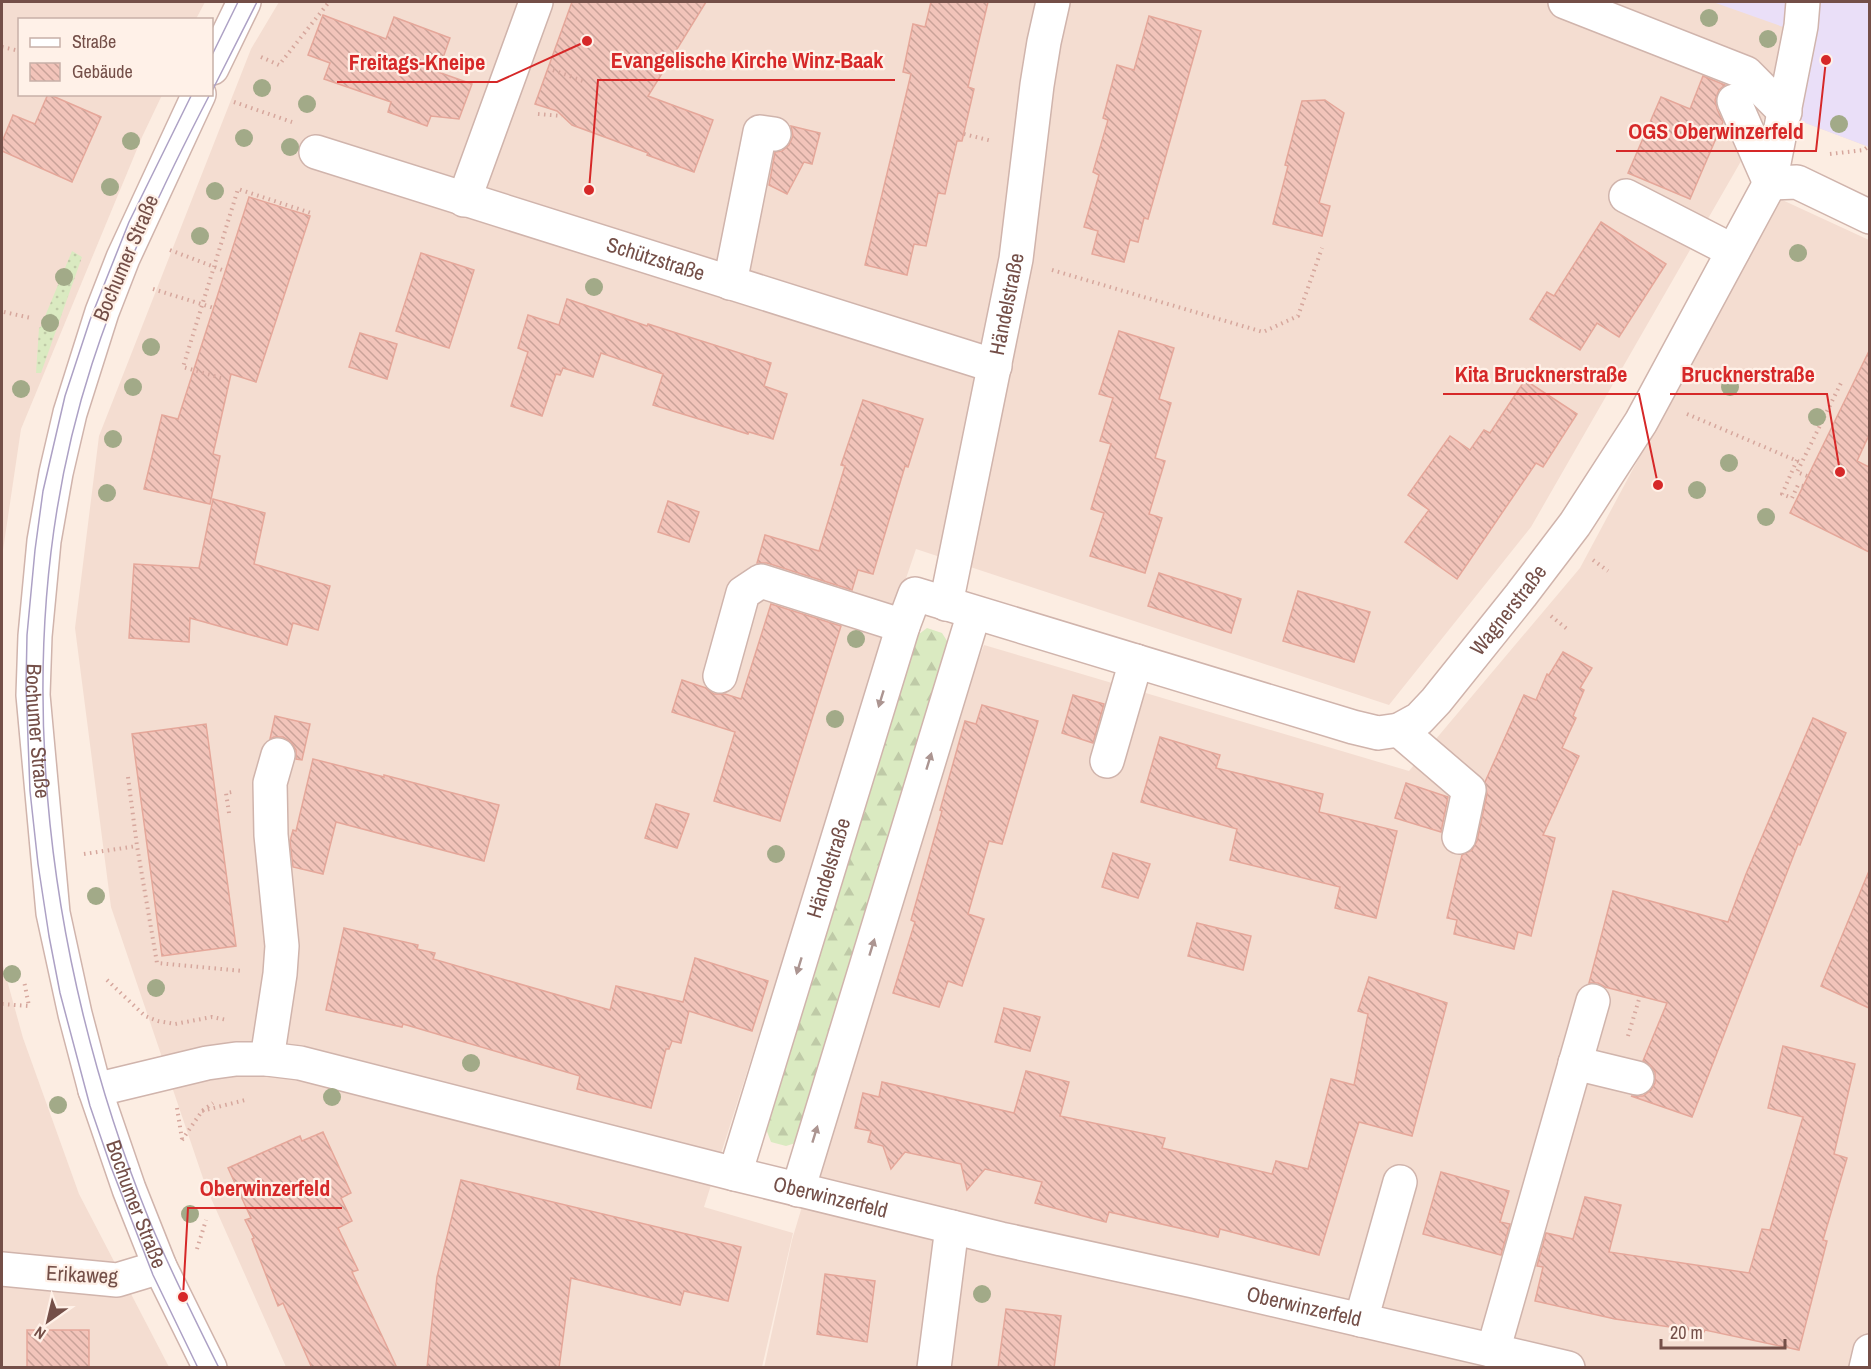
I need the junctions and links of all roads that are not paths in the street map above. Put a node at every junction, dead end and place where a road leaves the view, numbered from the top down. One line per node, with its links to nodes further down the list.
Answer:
1 (244, 2): 6 (street)
2 (536, 2): 14 (street)
3 (1053, 2): 18 (street, Händelstraße)
4 (1565, 2): 9 (street)
5 (1803, 2): 9 (street, Wagnerstraße)
6 (213, 66)
7 (198, 96): 31 (street, Bochumer Straße)
8 (1734, 101): 12 (street)
9 (1785, 112): 12 (street, Wagnerstraße)
10 (774, 134): 17 (street)
11 (308, 139): 14 (street, Schützstraße)
12 (1770, 183): 15 (street); 16 (street, Wagnerstraße)
13 (1626, 196): 16 (street)
14 (464, 200): 17 (street, Schützstraße)
15 (1869, 217)
16 (1733, 250): 23 (street, Wagnerstraße)
17 (730, 284): 18 (street, Schützstraße)
18 (995, 366): 19 (street, Händelstraße)
19 (960, 608): 20 (street, Händelstraße); 21 (street); 34 (street, Händelstraße, one-way to 19)
20 (903, 626): 22 (street); 32 (street, Händelstraße, one-way to 32)
21 (1136, 662): 23 (street); 25 (street)
22 (720, 676)
23 (1399, 730): 26 (street)
24 (278, 755): 28 (street)
25 (1107, 761)
26 (1459, 837)
27 (1593, 1001): 29 (street)
28 (267, 1059): 31 (street, Oberwinzerfeld); 32 (street, Oberwinzerfeld)
29 (1575, 1063): 30 (street); 40 (street)
30 (1637, 1078)
31 (95, 1090): 36 (street, Bochumer Straße)
32 (735, 1174): 34 (street, Oberwinzerfeld)
33 (1400, 1182): 38 (street)
34 (798, 1190): 35 (street, Oberwinzerfeld)
35 (952, 1227): 38 (street, Oberwinzerfeld); 42 (street)
36 (160, 1267): 37 (street, Erikaweg); 41 (street, Bochumer Straße)
37 (2, 1269)
38 (1361, 1320): 40 (street, Oberwinzerfeld)
39 (1869, 1351): 44 (street)
40 (1508, 1358): 43 (street, Oberwinzerfeld)
41 (210, 1368)
42 (934, 1368)
43 (1568, 1368)
44 (1866, 1368)

